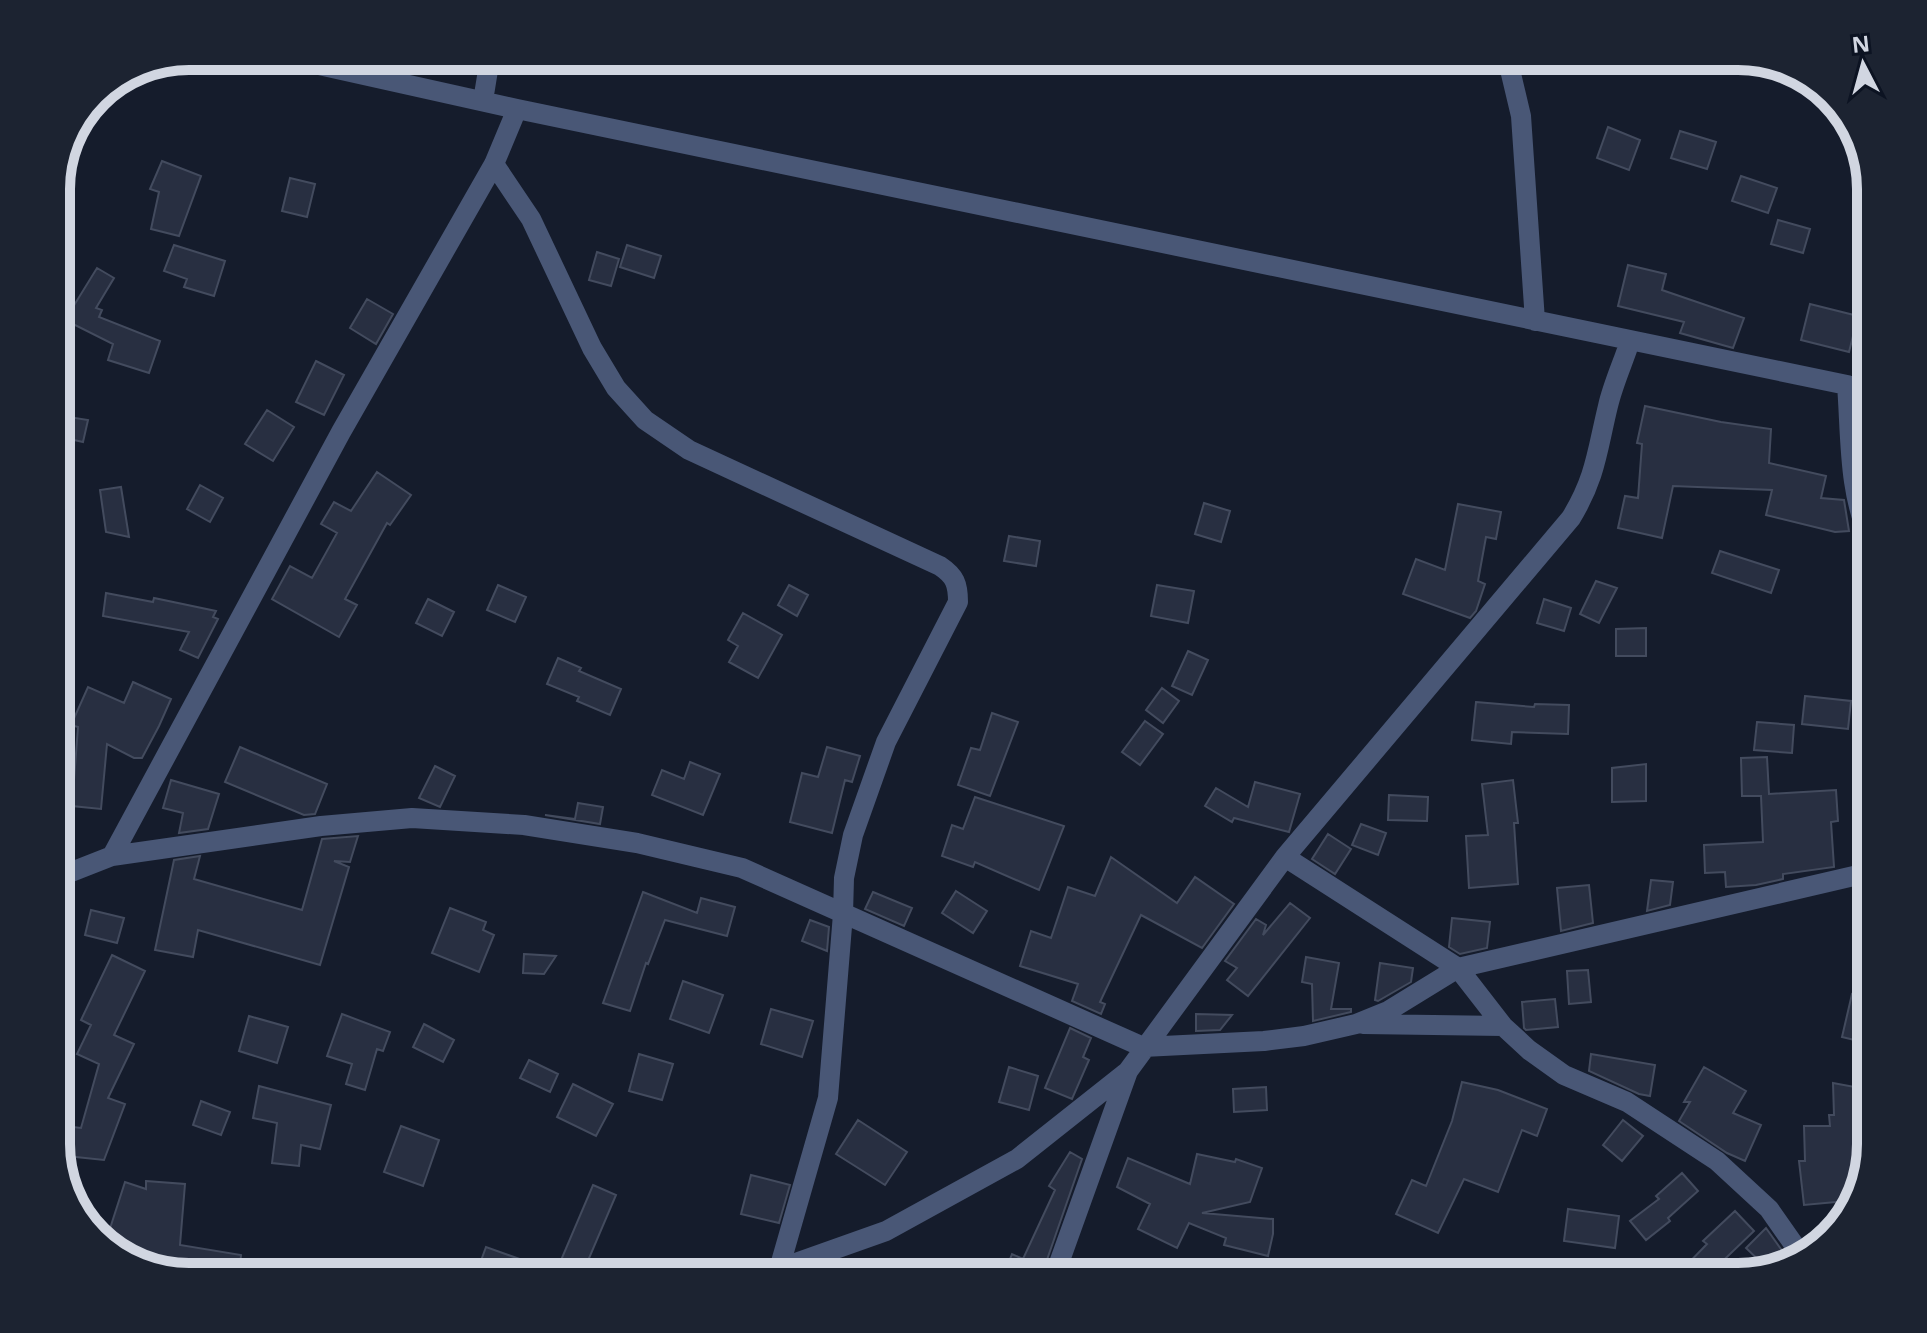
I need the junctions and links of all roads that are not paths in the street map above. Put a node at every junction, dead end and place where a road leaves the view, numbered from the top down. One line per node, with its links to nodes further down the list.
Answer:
1 (342, 70): 4 (street)
2 (488, 70): 4 (street)
3 (1510, 70): 7 (street)
4 (483, 101): 5 (street)
5 (517, 109): 6 (street); 7 (street)
6 (494, 164): 12 (street); 16 (street)
7 (1535, 321): 8 (street)
8 (1630, 341): 9 (street); 13 (street)
9 (1847, 385): 10 (street); 11 (street)
10 (1857, 387)
11 (1857, 494)
12 (112, 856): 14 (street); 16 (street)
13 (1285, 857): 17 (street); 20 (street)
14 (70, 872)
15 (1857, 875): 17 (street)
16 (843, 914): 20 (street); 23 (street)
17 (1458, 968): 18 (street); 19 (street)
18 (1356, 1024): 19 (street); 20 (street)
19 (1503, 1026): 22 (street)
20 (1143, 1047): 21 (street)
21 (1128, 1071): 24 (street); 25 (street)
22 (1796, 1248)
23 (780, 1263)
24 (803, 1263)
25 (1059, 1263)

